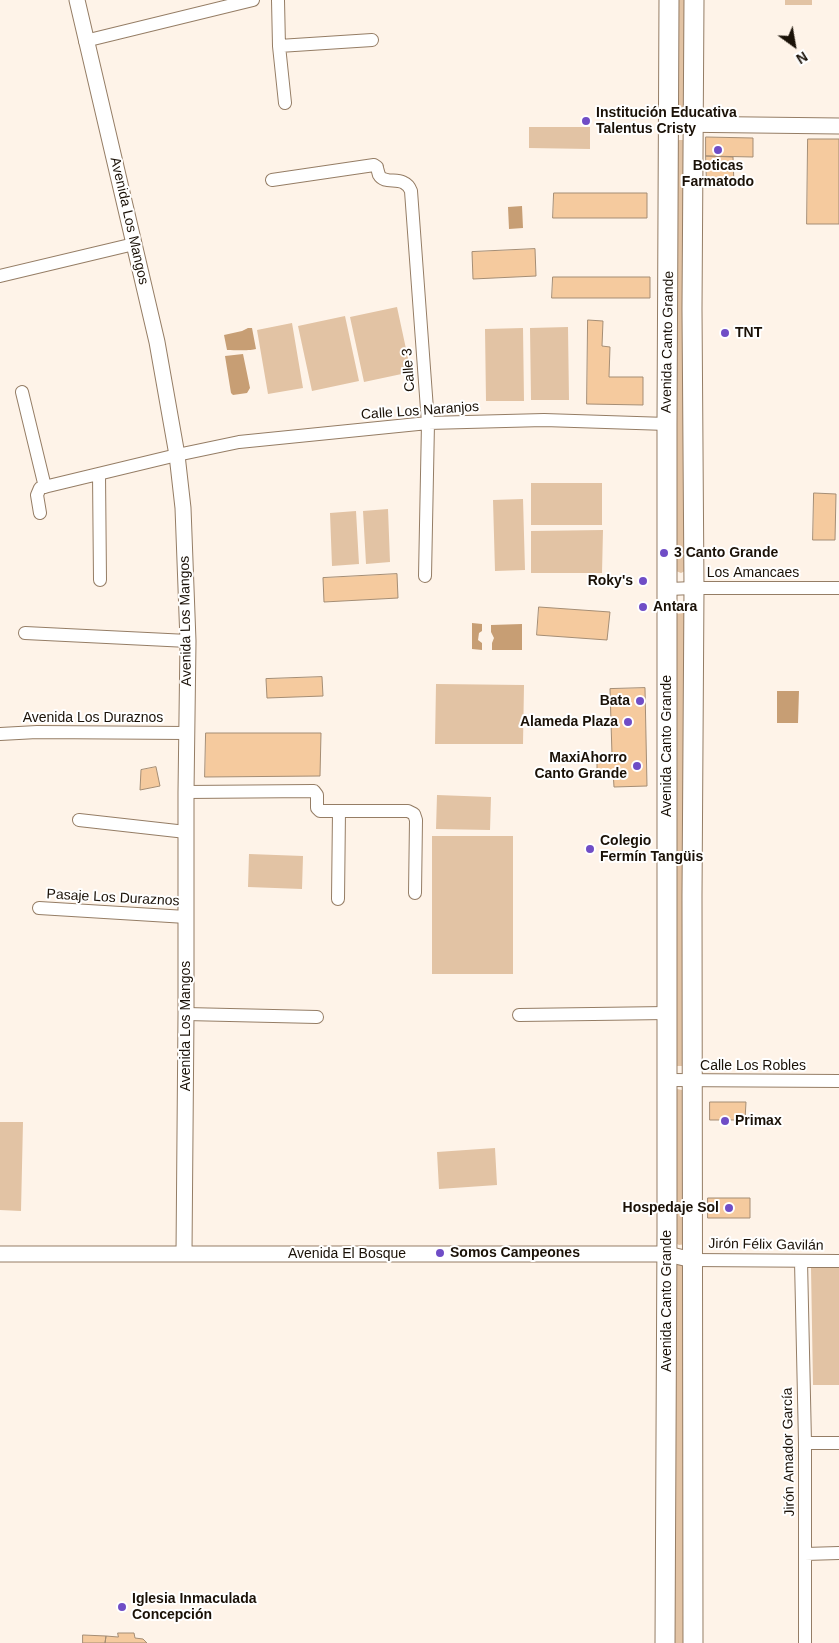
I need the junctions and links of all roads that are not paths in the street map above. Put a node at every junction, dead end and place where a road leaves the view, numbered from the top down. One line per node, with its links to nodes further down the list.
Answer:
1 (77, 0): 7 (street, Avenida Los Mangos)
2 (253, 0): 7 (street)
3 (278, 0): 8 (street)
4 (669, 0): 10 (main road, Avenida Canto Grande)
5 (694, 0): 11 (main road, Avenida Canto Grande)
6 (372, 40): 8 (street)
7 (86, 41): 14 (street, Avenida Los Mangos)
8 (279, 46): 9 (street)
9 (285, 104)
10 (670, 124): 11 (street); 18 (main road, Avenida Canto Grande)
11 (692, 126): 12 (street); 25 (main road, Avenida Canto Grande)
12 (839, 126)
13 (272, 180): 17 (street, Calle 3)
14 (134, 244): 15 (street); 19 (street, Avenida Los Mangos)
15 (0, 276)
16 (22, 392): 21 (street)
17 (428, 423): 18 (street, Calle Los Naranjos); 19 (street, Calle Los Naranjos); 23 (street, Calle 3)
18 (667, 424): 27 (main road, Avenida Canto Grande)
19 (177, 455): 20 (street, Calle Los Naranjos); 29 (street, Avenida Los Mangos)
20 (99, 474): 21 (street, Calle Los Naranjos); 24 (street)
21 (45, 487): 22 (street)
22 (40, 513)
23 (424, 576)
24 (100, 580)
25 (694, 588): 26 (street, Los Amancaes); 27 (street, Los Amancaes); 45 (main road, Avenida Canto Grande)
26 (839, 588)
27 (668, 589): 40 (main road, Avenida Canto Grande)
28 (25, 634): 29 (street)
29 (188, 641): 30 (street, Avenida Los Mangos)
30 (186, 733): 31 (street, Avenida Los Duraznos); 32 (street, Avenida Los Mangos)
31 (0, 734)
32 (186, 792): 33 (street); 35 (street, Avenida Los Mangos)
33 (339, 811): 36 (street); 37 (street)
34 (79, 820): 35 (street)
35 (186, 832): 39 (street, Avenida Los Mangos)
36 (415, 893)
37 (338, 899)
38 (38, 908): 39 (street, Pasaje Los Duraznos)
39 (186, 917): 41 (street, Avenida Los Mangos)
40 (667, 1013): 42 (street); 44 (main road, Avenida Canto Grande)
41 (186, 1014): 43 (street); 48 (street, Avenida Los Mangos)
42 (519, 1015)
43 (317, 1017)
44 (666, 1080): 45 (street, Calle Los Robles); 49 (main road, Avenida Canto Grande)
45 (692, 1081): 46 (street, Calle Los Robles); 50 (main road, Avenida Canto Grande)
46 (839, 1081)
47 (0, 1254): 48 (street, Avenida El Bosque)
48 (184, 1254): 49 (street, Avenida El Bosque)
49 (667, 1254): 50 (street, Avenida El Bosque); 57 (main road, Avenida Canto Grande)
50 (693, 1260): 51 (street, Jirón Félix Gavilán); 58 (main road, Avenida Canto Grande)
51 (801, 1261): 52 (street, Jirón Félix Gavilán); 53 (street, Jirón Amador García)
52 (839, 1261)
53 (805, 1442): 54 (street); 56 (street, Jirón Amador García)
54 (839, 1442)
55 (839, 1553): 56 (street)
56 (805, 1554): 59 (street, Jirón Amador García)
57 (665, 1643)
58 (693, 1643)
59 (805, 1643)

